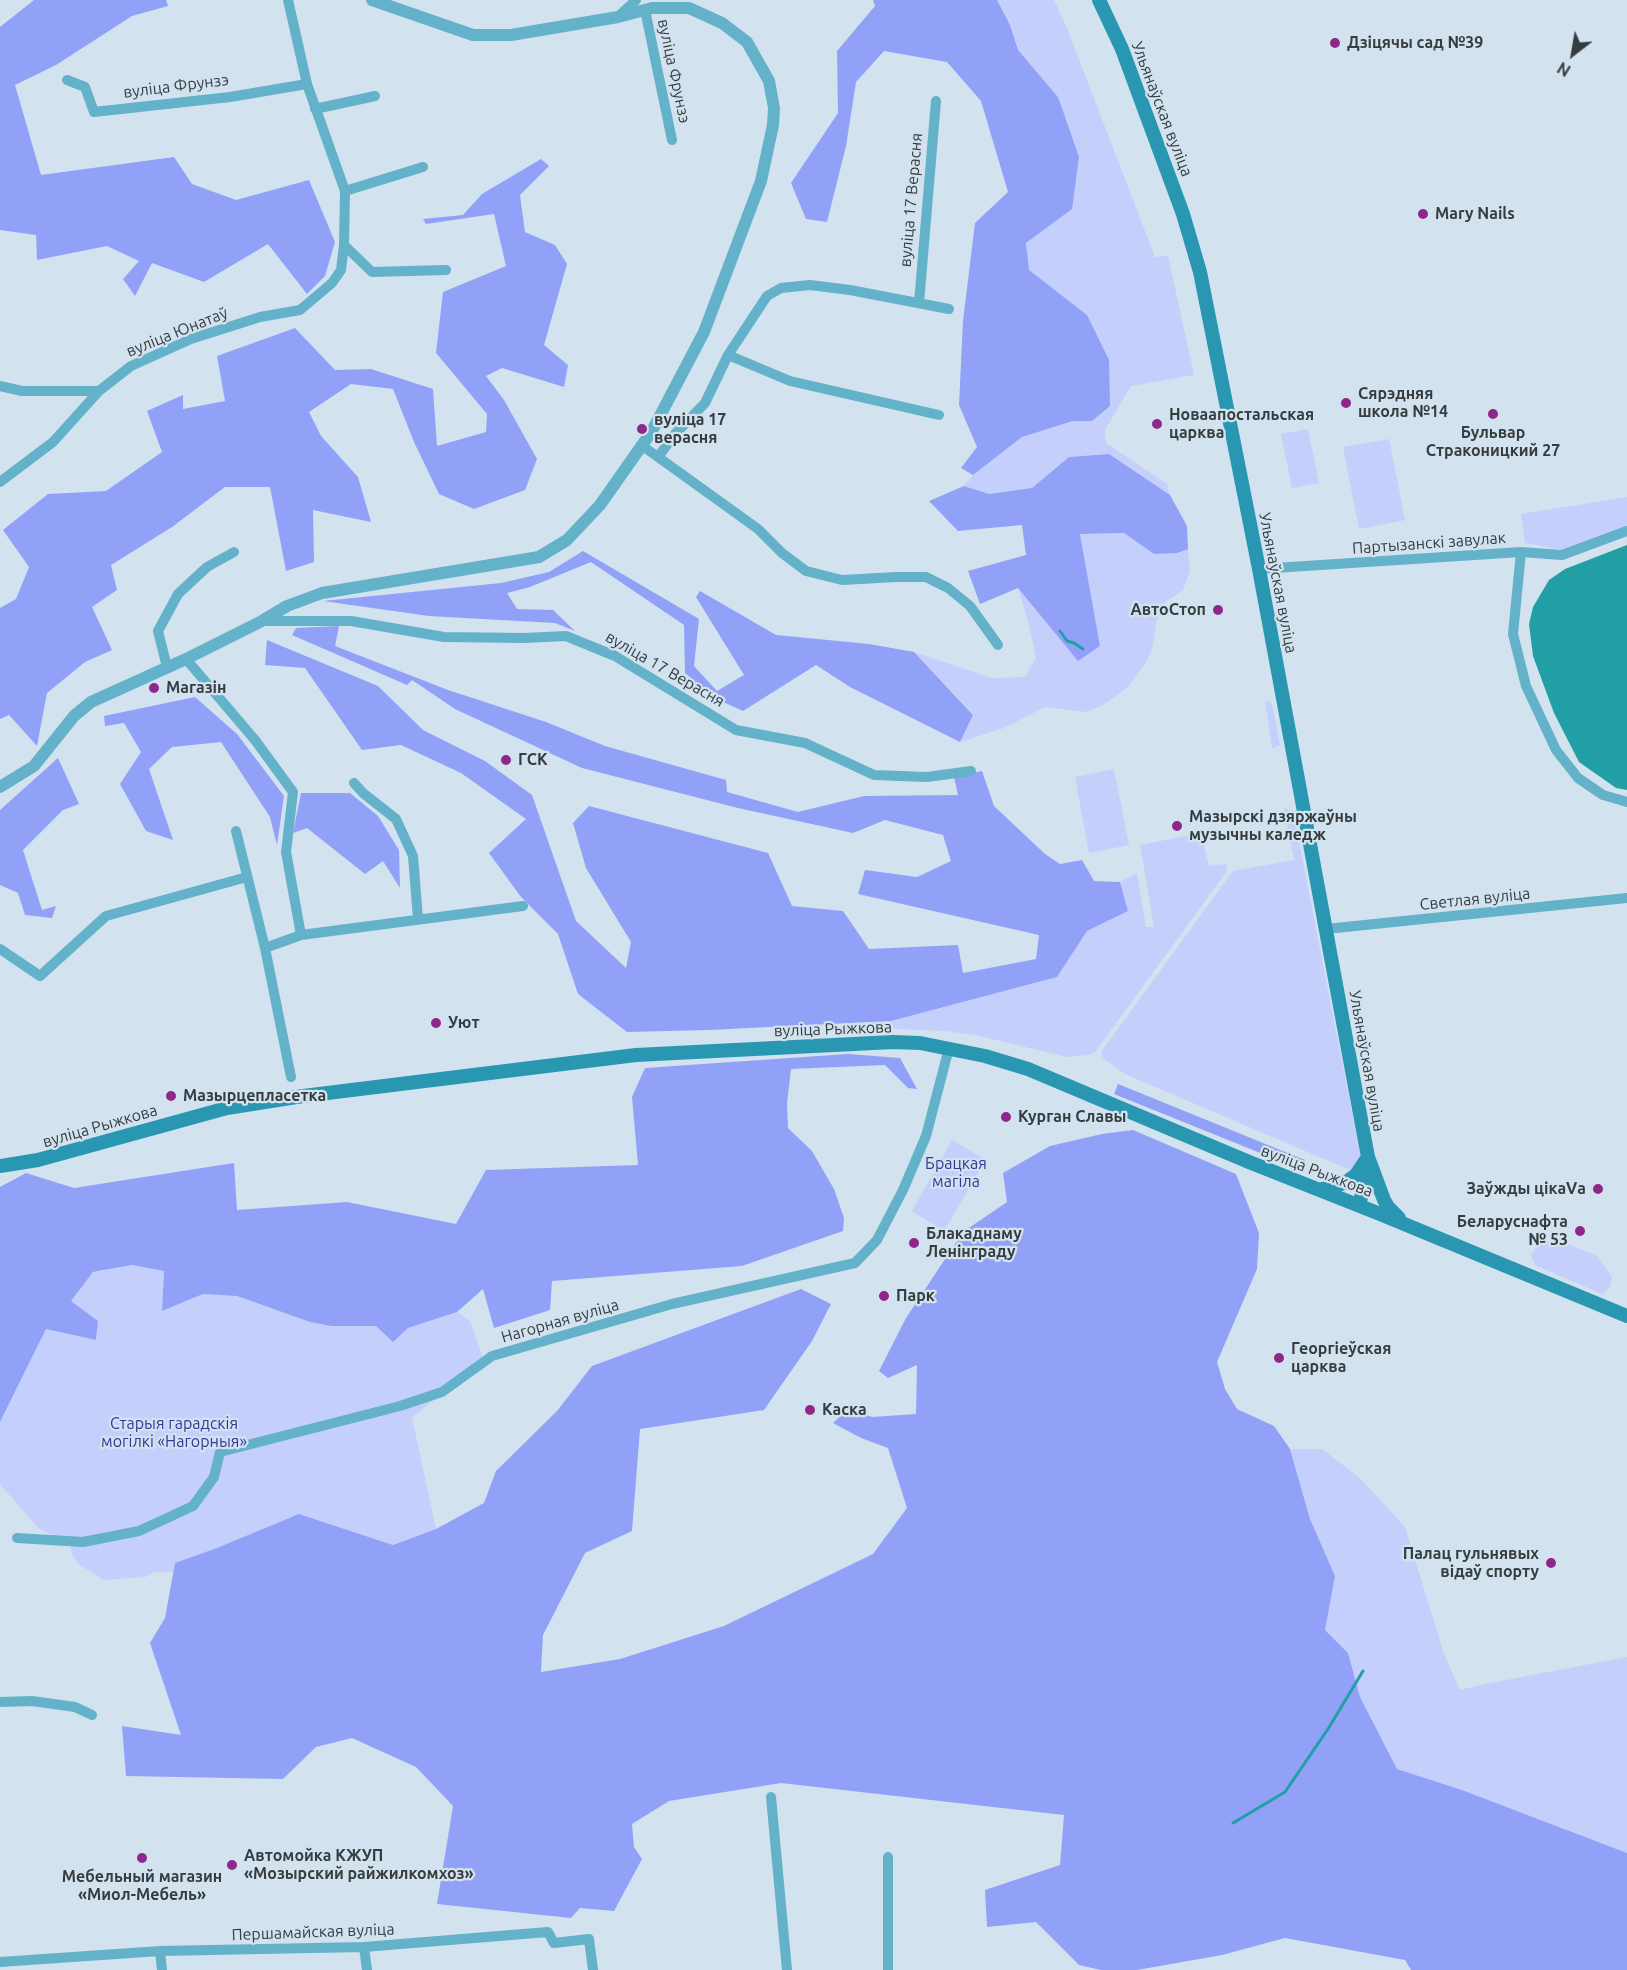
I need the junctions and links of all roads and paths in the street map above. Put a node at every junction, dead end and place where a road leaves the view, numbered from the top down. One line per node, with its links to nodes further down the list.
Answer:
1 (288, 0): 6 (street)
2 (372, 0): 4 (street, вуліца 17 Верасня)
3 (1099, 0): 27 (main road, Ульянаўская вуліца)
4 (640, 5): 10 (street, вуліца Фрунзэ); 21 (street, вуліца 17 Верасня)
5 (67, 80): 6 (street, вуліца Фрунзэ)
6 (307, 84): 9 (street)
7 (375, 96): 9 (street)
8 (936, 101): 15 (street, вуліца 17 Верасня)
9 (315, 109): 12 (street)
10 (672, 140)
11 (423, 167): 12 (street)
12 (345, 191): 13 (street)
13 (345, 245): 14 (street); 19 (street, вуліца Юнатаў)
14 (446, 270)
15 (919, 303): 16 (street); 17 (street)
16 (949, 309)
17 (728, 355): 20 (street); 22 (street)
18 (0, 386): 19 (street)
19 (99, 391): 23 (street, вуліца Юнатаў)
20 (939, 415)
21 (641, 445): 22 (street); 28 (street, вуліца 17 Верасня)
22 (658, 457): 29 (street)
23 (0, 482)
24 (1627, 531): 26 (street)
25 (234, 552): 31 (street)
26 (1521, 552): 27 (street, Партызанскі завулак); 35 (street, Партызанскі завулак)
27 (1259, 569): 41 (main road, Ульянаўская вуліца)
28 (262, 621): 30 (street, вуліца 17 Верасня); 32 (street, вуліца 17 Верасня)
29 (998, 645)
30 (186, 659): 31 (street, вуліца 17 Верасня); 42 (street)
31 (167, 667): 34 (street, вуліца 17 Верасня)
32 (971, 771)
33 (354, 783): 40 (street)
34 (0, 787)
35 (1627, 802)
36 (236, 831): 37 (street)
37 (247, 877): 43 (street); 44 (street)
38 (1627, 898): 41 (street, Светлая вуліца)
39 (523, 906): 40 (street)
40 (418, 919): 42 (street)
41 (1326, 928): 47 (main road, Ульянаўская вуліца)
42 (301, 935): 43 (street)
43 (265, 948): 46 (street)
44 (0, 949)
45 (950, 1048): 48 (main road, вуліца Рыжкова); 50 (main road, вуліца Рыжкова); 54 (street, Нагорная вуліца)
46 (291, 1077)
47 (1368, 1157): 49 (main road, Ульянаўская вуліца); 50 (main road); 51 (main road)
48 (0, 1166)
49 (1379, 1185): 51 (main road); 52 (main road, Ульянаўская вуліца)
50 (1319, 1190): 51 (main road, вуліца Рыжкова)
51 (1359, 1205): 52 (main road, вуліца Рыжкова)
52 (1405, 1224): 53 (main road, вуліца Рыжкова)
53 (1627, 1316)
54 (17, 1538)
55 (0, 1702): 56 (street)
56 (92, 1715)
57 (771, 1797): 65 (street)
58 (888, 1857): 66 (street)
59 (364, 1947): 60 (street, Першамайская вуліца); 63 (street); 64 (street, Першамайская вуліца)
60 (160, 1951): 61 (street, Першамайская вуліца); 62 (street)
61 (0, 1962)
62 (162, 1970)
63 (367, 1970)
64 (593, 1970)
65 (787, 1970)
66 (888, 1970)

